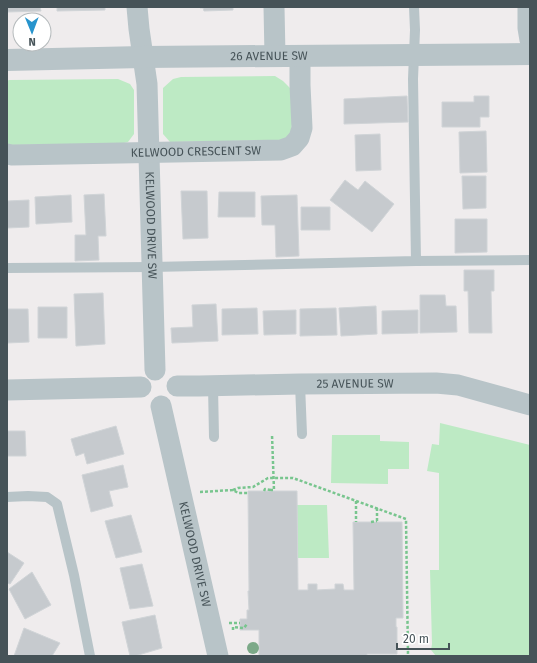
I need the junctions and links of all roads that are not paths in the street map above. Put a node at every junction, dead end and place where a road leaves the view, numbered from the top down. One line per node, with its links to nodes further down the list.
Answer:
1 (137, 7): 10 (street, KELWOOD DRIVE SW)
2 (274, 7): 8 (street)
3 (414, 7): 7 (lane)
4 (528, 7): 5 (street)
5 (530, 40)
6 (530, 54): 7 (street, 26 AVENUE SW)
7 (414, 55): 9 (street, 26 AVENUE SW); 15 (lane)
8 (275, 56): 9 (street, 26 AVENUE SW); 10 (street, 26 AVENUE SW)
9 (300, 56): 12 (street, KELWOOD CRESCENT SW)
10 (143, 57): 11 (street, 26 AVENUE SW); 12 (street, KELWOOD DRIVE SW)
11 (7, 60)
12 (149, 152): 13 (street, KELWOOD CRESCENT SW); 16 (street, KELWOOD DRIVE SW)
13 (7, 154)
14 (530, 260): 15 (lane)
15 (416, 261): 16 (lane)
16 (152, 267): 17 (lane); 18 (street, KELWOOD DRIVE SW)
17 (7, 268)
18 (154, 370): 20 (street); 22 (street)
19 (300, 384): 21 (street, 25 AVENUE SW); 24 (street, 25 AVENUE SW); 26 (lane)
20 (178, 386): 21 (street, 25 AVENUE SW); 25 (street)
21 (213, 386): 27 (lane)
22 (141, 387): 23 (street); 25 (street)
23 (7, 390)
24 (530, 405)
25 (161, 406): 30 (street, KELWOOD DRIVE SW)
26 (302, 434)
27 (214, 437)
28 (7, 496): 29 (lane)
29 (90, 656)
30 (218, 656)

